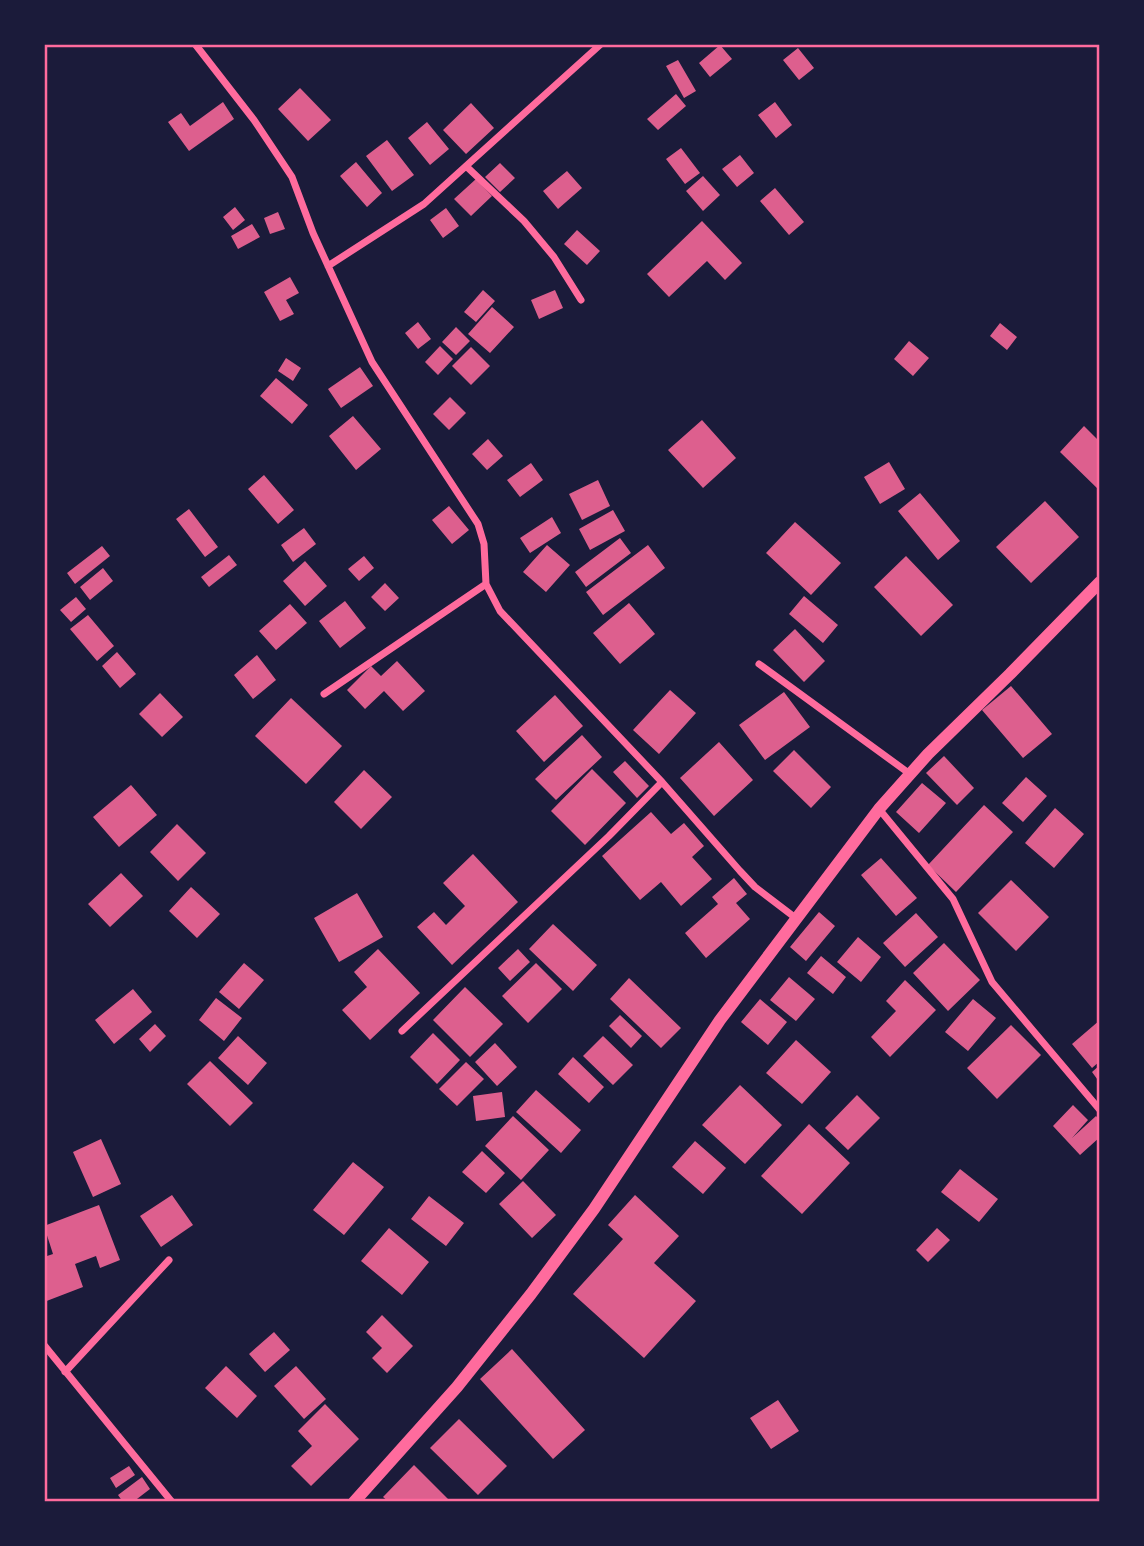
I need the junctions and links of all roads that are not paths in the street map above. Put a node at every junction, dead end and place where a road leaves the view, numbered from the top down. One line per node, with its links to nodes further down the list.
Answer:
1 (195, 44): 4 (street)
2 (601, 44): 3 (street)
3 (467, 167): 4 (street); 5 (street)
4 (328, 266): 7 (street)
5 (581, 300)
6 (1100, 582): 10 (street)
7 (486, 584): 9 (street); 11 (street)
8 (759, 664): 10 (street)
9 (324, 694)
10 (911, 774): 12 (street)
11 (662, 782): 13 (street); 14 (street)
12 (879, 809): 13 (street); 15 (street)
13 (797, 919): 20 (street)
14 (402, 1031)
15 (1100, 1110)
16 (169, 1260): 18 (street)
17 (44, 1345): 18 (street)
18 (65, 1372): 19 (street)
19 (173, 1502)
20 (354, 1502)

